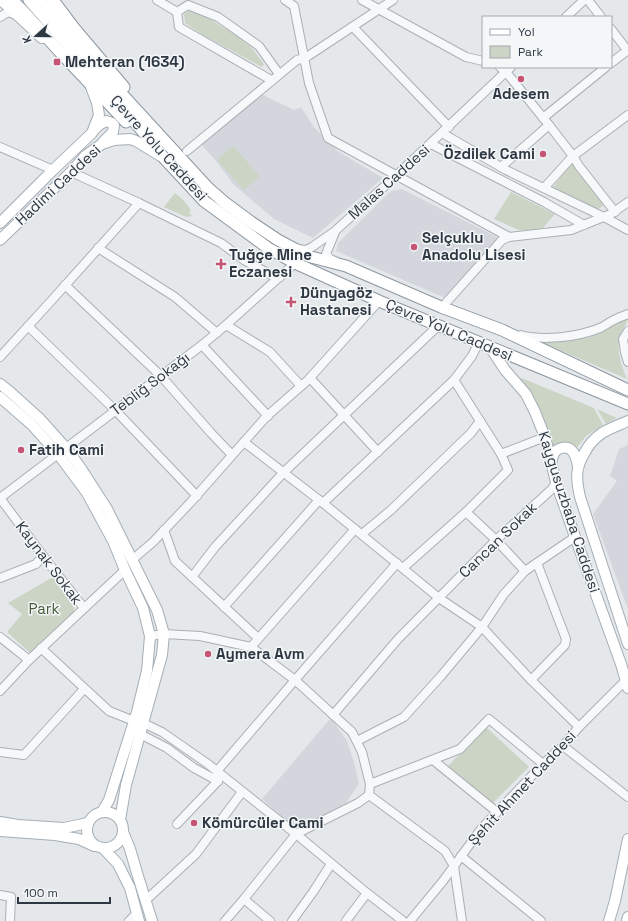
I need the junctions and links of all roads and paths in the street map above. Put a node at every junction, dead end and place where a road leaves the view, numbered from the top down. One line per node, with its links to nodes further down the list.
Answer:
1 (0, 0): 16 (main road)
2 (12, 0): 16 (highway)
3 (16, 0): 16 (highway)
4 (29, 0): 30 (highway)
5 (40, 0): 30 (highway)
6 (157, 0): 15 (street)
7 (285, 0): 13 (street)
8 (362, 0): 14 (street)
9 (393, 0): 14 (street)
10 (584, 0): 17 (street)
11 (588, 0): 18 (street)
12 (54, 1): 41 (highway)
13 (296, 3): 23 (street)
14 (379, 10): 20 (street); 24 (street)
15 (177, 12): 28 (street); 29 (street)
16 (20, 13): 19 (street); 31 (highway)
17 (567, 16)
18 (600, 16)
19 (0, 18)
20 (352, 27): 23 (street); 35 (street)
21 (612, 30): 22 (street)
22 (628, 50): 25 (street)
23 (305, 58): 28 (street); 48 (street)
24 (482, 61)
25 (612, 62)
26 (605, 68): 33 (street)
27 (506, 69): 33 (street); 35 (street, Malas Caddesi)
28 (279, 74): 29 (street)
29 (271, 80): 42 (street)
30 (105, 82): 41 (highway, Çevre Yolu Caddesi); 44 (highway, Çevre Yolu Caddesi)
31 (90, 85): 36 (main road, Hadimi Caddesi); 44 (highway)
32 (628, 114): 43 (street)
33 (543, 118): 34 (street)
34 (549, 125): 43 (street); 45 (street)
35 (449, 127): 37 (street, Malas Caddesi)
36 (92, 133): 38 (main road); 46 (main road, Hadimi Caddesi)
37 (442, 133): 39 (street, Malas Caddesi); 45 (street)
38 (102, 144): 44 (main road, Hadimi Caddesi); 47 (main road, Hadimi Caddesi)
39 (431, 144): 48 (street, Malas Caddesi); 55 (street)
40 (0, 147): 46 (street)
41 (172, 149): 61 (highway, Çevre Yolu Caddesi)
42 (187, 151)
43 (573, 156): 49 (street); 52 (street)
44 (164, 158): 62 (highway, Çevre Yolu Caddesi)
45 (501, 167): 49 (street)
46 (53, 170): 54 (main road, Hadimi Caddesi)
47 (71, 172): 51 (street); 59 (main road, Hadimi Caddesi)
48 (395, 174): 57 (street, Malas Caddesi); 58 (street)
49 (544, 188): 53 (street)
50 (628, 202): 52 (street)
51 (139, 203): 60 (street); 64 (street)
52 (615, 212): 53 (street)
53 (604, 217): 55 (street); 56 (street)
54 (0, 223)
55 (584, 225): 58 (street)
56 (628, 230)
57 (336, 231): 61 (street, Malas Caddesi); 63 (street)
58 (508, 236): 67 (street)
59 (0, 240)
60 (98, 248): 65 (street); 74 (street)
61 (295, 249): 63 (highway, Çevre Yolu Caddesi)
62 (295, 263): 64 (street, Tebliğ Sokağı); 66 (highway, Çevre Yolu Caddesi)
63 (346, 266): 67 (highway, Çevre Yolu Caddesi)
64 (280, 278): 69 (street, Tebliğ Sokağı)
65 (65, 285): 71 (street); 80 (street)
66 (379, 301): 70 (highway, Çevre Yolu Caddesi); 81 (street)
67 (441, 307): 72 (highway, Çevre Yolu Caddesi)
68 (628, 314): 72 (street)
69 (226, 325): 74 (street, Tebliğ Sokağı); 84 (street)
70 (439, 325): 75 (highway, Çevre Yolu Caddesi); 89 (street)
71 (28, 326): 78 (street); 88 (street)
72 (502, 330): 85 (highway, Çevre Yolu Caddesi)
73 (628, 331): 79 (street)
74 (217, 333): 76 (street, Tebliğ Sokağı)
75 (479, 342): 77 (highway, Çevre Yolu Caddesi); 82 (street)
76 (202, 345): 80 (street, Tebliğ Sokağı); 90 (street)
77 (490, 347): 87 (highway, Çevre Yolu Caddesi); 93 (main road, Kaygusuzbaba Caddesi)
78 (0, 357)
79 (628, 362)
80 (161, 376): 88 (street, Tebliğ Sokağı); 98 (street)
81 (310, 378): 84 (street); 89 (street)
82 (454, 380): 92 (street); 96 (street)
83 (0, 384): 95 (main road)
84 (301, 386): 90 (street)
85 (628, 390)
86 (0, 397): 95 (main road)
87 (628, 404)
88 (115, 410): 95 (street, Tebliğ Sokağı); 103 (street)
89 (344, 414): 96 (street); 101 (street)
90 (268, 416): 94 (street)
91 (628, 421): 100 (main road, Kaygusuzbaba Caddesi)
92 (480, 422): 97 (street); 109 (street)
93 (545, 437): 97 (street); 99 (main road, Kaygusuzbaba Caddesi)
94 (244, 442): 98 (street); 101 (street)
95 (62, 451): 104 (street, Tebliğ Sokağı); 113 (main road); 116 (main road)
96 (378, 452): 105 (street)
97 (501, 454): 106 (street)
98 (232, 455): 103 (street)
99 (551, 464): 100 (main road); 102 (main road, Kaygusuzbaba Caddesi)
100 (578, 466): 128 (main road, Kaygusuzbaba Caddesi)
101 (284, 472): 105 (street); 118 (street)
102 (556, 482): 110 (main road, Kaygusuzbaba Caddesi); 111 (street, Cancan Sokak)
103 (197, 496): 108 (street)
104 (0, 498): 112 (street, Kaynak Sokak)
105 (321, 501): 107 (street); 121 (street)
106 (466, 512): 111 (street); 115 (street)
107 (355, 529): 109 (street); 127 (street)
108 (164, 530): 113 (street); 118 (street)
109 (362, 534): 115 (street)
110 (575, 537): 114 (street); 134 (main road, Kaygusuzbaba Caddesi)
111 (496, 540): 117 (street); 120 (street, Cancan Sokak)
112 (43, 556): 119 (street); 122 (street, Kaynak Sokak)
113 (132, 560): 124 (main road)
114 (537, 563): 117 (street); 133 (street)
115 (400, 566): 120 (street); 132 (street)
116 (125, 570): 122 (street); 125 (main road)
117 (525, 571): 123 (street)
118 (192, 576): 121 (street)
119 (0, 578)
120 (439, 598): 123 (street); 137 (street, Cancan Sokak)
121 (224, 607): 127 (street)
122 (84, 608): 130 (street)
123 (482, 627): 133 (street); 141 (street)
124 (164, 634): 125 (street); 129 (street); 138 (main road)
125 (150, 636): 138 (main road)
126 (0, 637): 131 (street)
127 (258, 638): 129 (street)
128 (628, 644)
129 (251, 647): 132 (street)
130 (41, 648): 131 (street); 135 (street)
131 (29, 660): 136 (street)
132 (295, 680): 137 (street); 146 (street)
133 (530, 680): 139 (street)
134 (627, 684): 139 (street, Şehit Ahmet Caddesi)
135 (84, 689): 138 (street); 143 (street)
136 (0, 691)
137 (333, 715): 141 (street)
138 (139, 722): 140 (main road); 146 (street); 152 (main road)
139 (579, 727): 142 (street, Şehit Ahmet Caddesi)
140 (140, 734): 147 (street); 154 (main road)
141 (357, 741): 148 (street)
142 (563, 746): 145 (street, Şehit Ahmet Caddesi); 151 (street)
143 (0, 752)
144 (433, 760): 145 (street); 148 (street); 153 (street)
145 (543, 764): 153 (street, Şehit Ahmet Caddesi)
146 (217, 771): 147 (street); 149 (street)
147 (218, 781): 157 (street)
148 (370, 784): 150 (street)
149 (242, 792): 160 (street); 169 (street)
150 (369, 795): 160 (street); 165 (street)
151 (628, 796)
152 (102, 812): 154 (main road); 156 (main road)
153 (497, 812): 163 (street, Şehit Ahmet Caddesi)
154 (120, 820): 159 (main road)
155 (0, 822): 156 (main road)
156 (88, 823): 162 (main road)
157 (177, 824)
158 (0, 831): 162 (main road)
159 (123, 832): 162 (main road); 169 (main road)
160 (296, 834): 164 (street); 168 (street)
161 (628, 839): 183 (main road)
162 (100, 848): 170 (main road)
163 (461, 856): 165 (street, Şehit Ahmet Caddesi); 172 (street)
164 (331, 864): 166 (street); 178 (street)
165 (454, 866): 181 (street, Şehit Ahmet Caddesi); 182 (street)
166 (367, 893): 179 (street); 180 (street)
167 (0, 895): 173 (street)
168 (244, 899): 176 (street); 177 (street)
169 (146, 900): 175 (main road)
170 (138, 917): 174 (street)
171 (628, 917): 184 (main road)
172 (539, 920)
173 (10, 921)
174 (129, 921)
175 (152, 921)
176 (225, 921)
177 (270, 921)
178 (292, 921)
179 (346, 921)
180 (403, 921)
181 (410, 921)
182 (462, 921)
183 (609, 921)
184 (627, 921)

